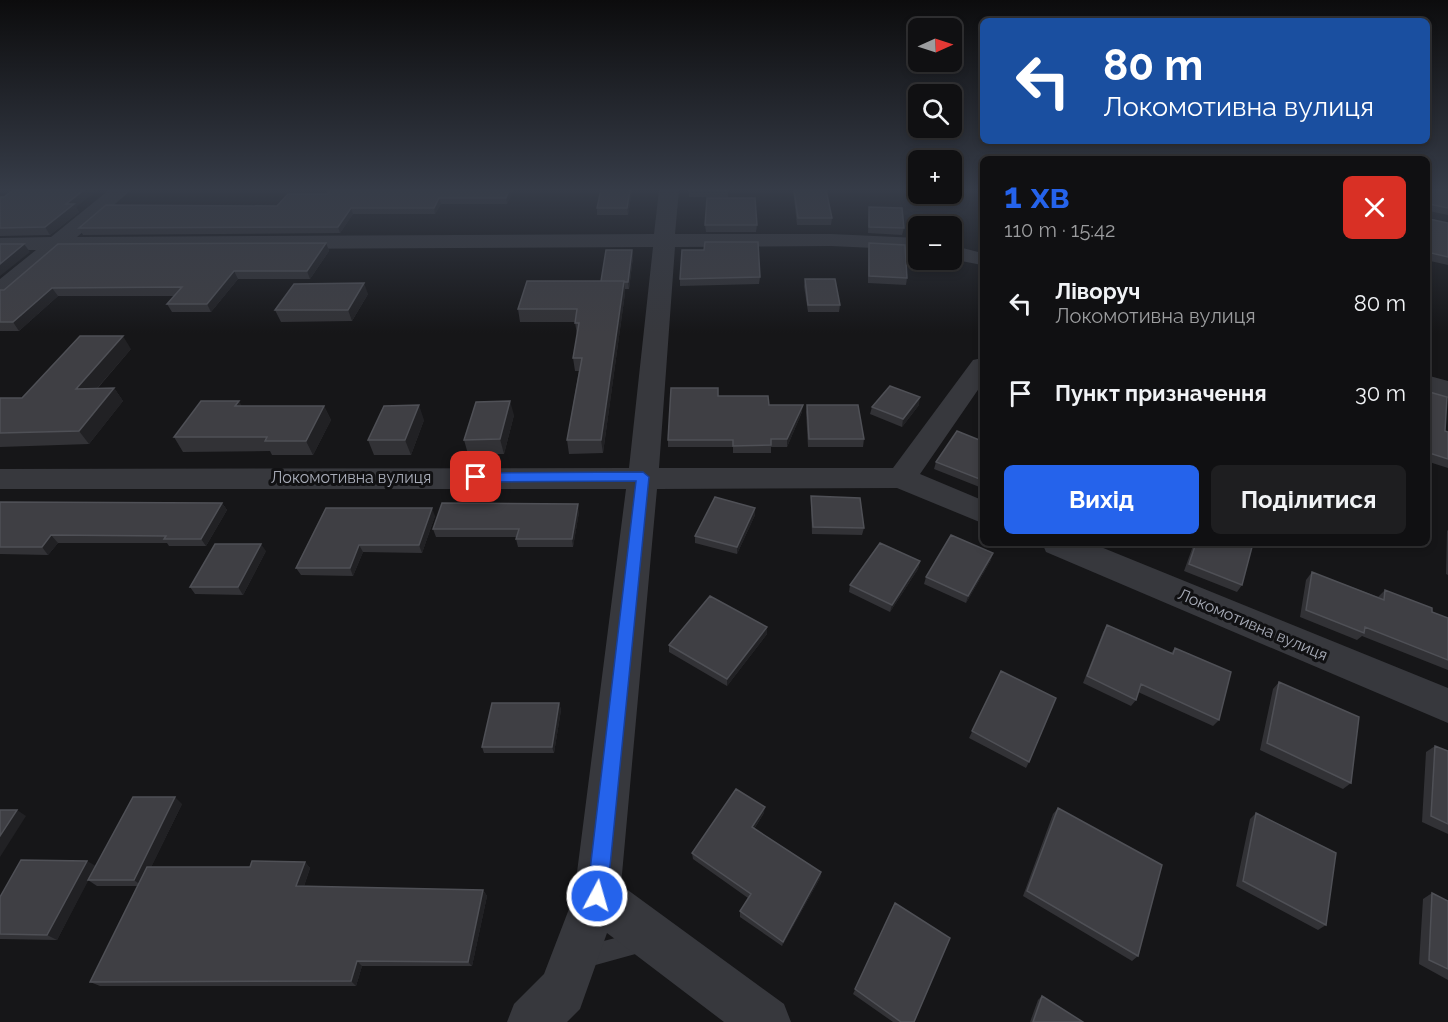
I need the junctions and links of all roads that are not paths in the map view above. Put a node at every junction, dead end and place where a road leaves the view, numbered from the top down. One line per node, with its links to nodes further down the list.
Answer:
1 (64, 238): 5 (street)
2 (664, 238): 3 (street)
3 (664, 242): 5 (street); 6 (street); 13 (street)
4 (0, 244): 5 (street)
5 (57, 244): 9 (street)
6 (908, 244)
7 (962, 254): 8 (street)
8 (980, 259)
9 (0, 291)
10 (980, 369): 15 (street)
11 (1430, 384): 12 (street)
12 (1448, 390)
13 (643, 477): 14 (street, Локомотивна вулиця); 15 (street, Локомотивна вулиця); 19 (street)
14 (0, 478)
15 (901, 478): 16 (street, Локомотивна вулиця)
16 (980, 511)
17 (1065, 546): 18 (street, Локомотивна вулиця)
18 (1448, 706)
19 (597, 896): 20 (street); 21 (street)
20 (654, 939): 21 (lane); 23 (street)
21 (574, 958): 22 (street)
22 (532, 1022)
23 (765, 1022)

